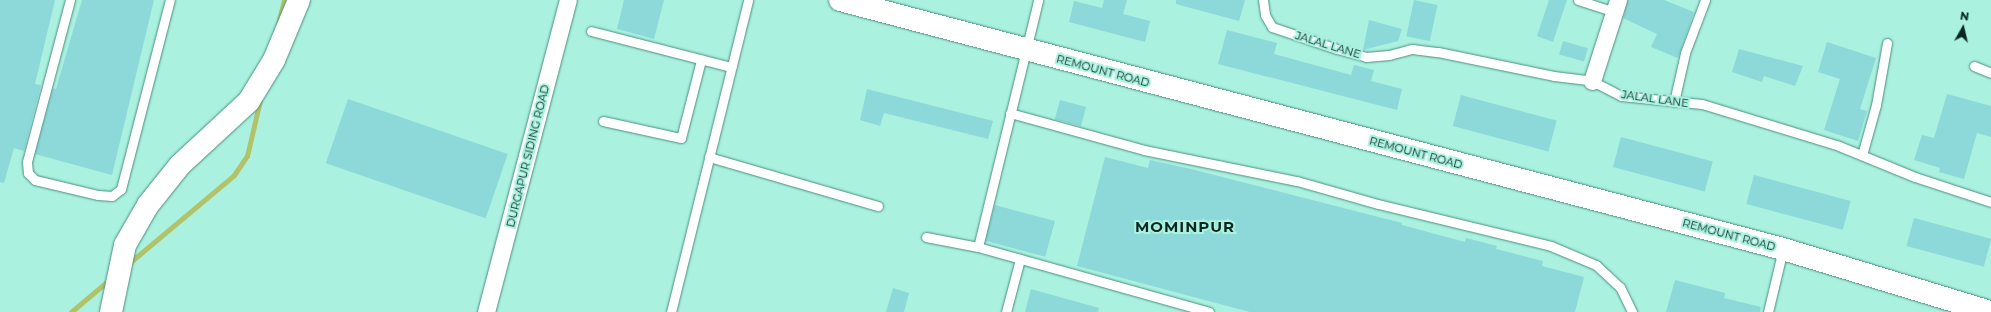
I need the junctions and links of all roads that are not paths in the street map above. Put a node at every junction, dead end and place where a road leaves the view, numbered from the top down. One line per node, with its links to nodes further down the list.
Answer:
1 (70, 0): 2 (lane)
2 (170, 0)
3 (299, 0): 31 (street)
4 (568, 0): 32 (street, DURGAPUR SIDING ROAD)
5 (748, 0): 17 (lane)
6 (840, 0): 14 (street, REMOUNT ROAD)
7 (1038, 0): 14 (lane)
8 (1263, 0): 19 (lane, JALAL LANE)
9 (1578, 0): 11 (lane)
10 (1704, 0): 20 (lane)
11 (1616, 6): 19 (street)
12 (591, 31): 15 (lane)
13 (1888, 42): 23 (lane)
14 (1026, 51): 21 (lane); 29 (street, REMOUNT ROAD)
15 (701, 60): 17 (lane); 22 (lane)
16 (1974, 66): 18 (lane)
17 (732, 67): 24 (lane)
18 (1991, 73)
19 (1592, 81): 20 (lane, JALAL LANE)
20 (1674, 102): 23 (lane, JALAL LANE)
21 (1010, 113): 28 (lane); 36 (lane)
22 (603, 121)
23 (1862, 155): 25 (lane, JALAL LANE)
24 (709, 157): 26 (lane); 33 (lane)
25 (1991, 202)
26 (878, 206)
27 (926, 237): 28 (lane)
28 (978, 248): 30 (lane)
29 (1783, 250): 37 (lane); 38 (street, REMOUNT ROAD)
30 (1020, 259): 34 (lane); 35 (lane)
31 (111, 312)
32 (486, 312)
33 (670, 312)
34 (1006, 312)
35 (1209, 312)
36 (1632, 312)
37 (1768, 312)
38 (1991, 312)

